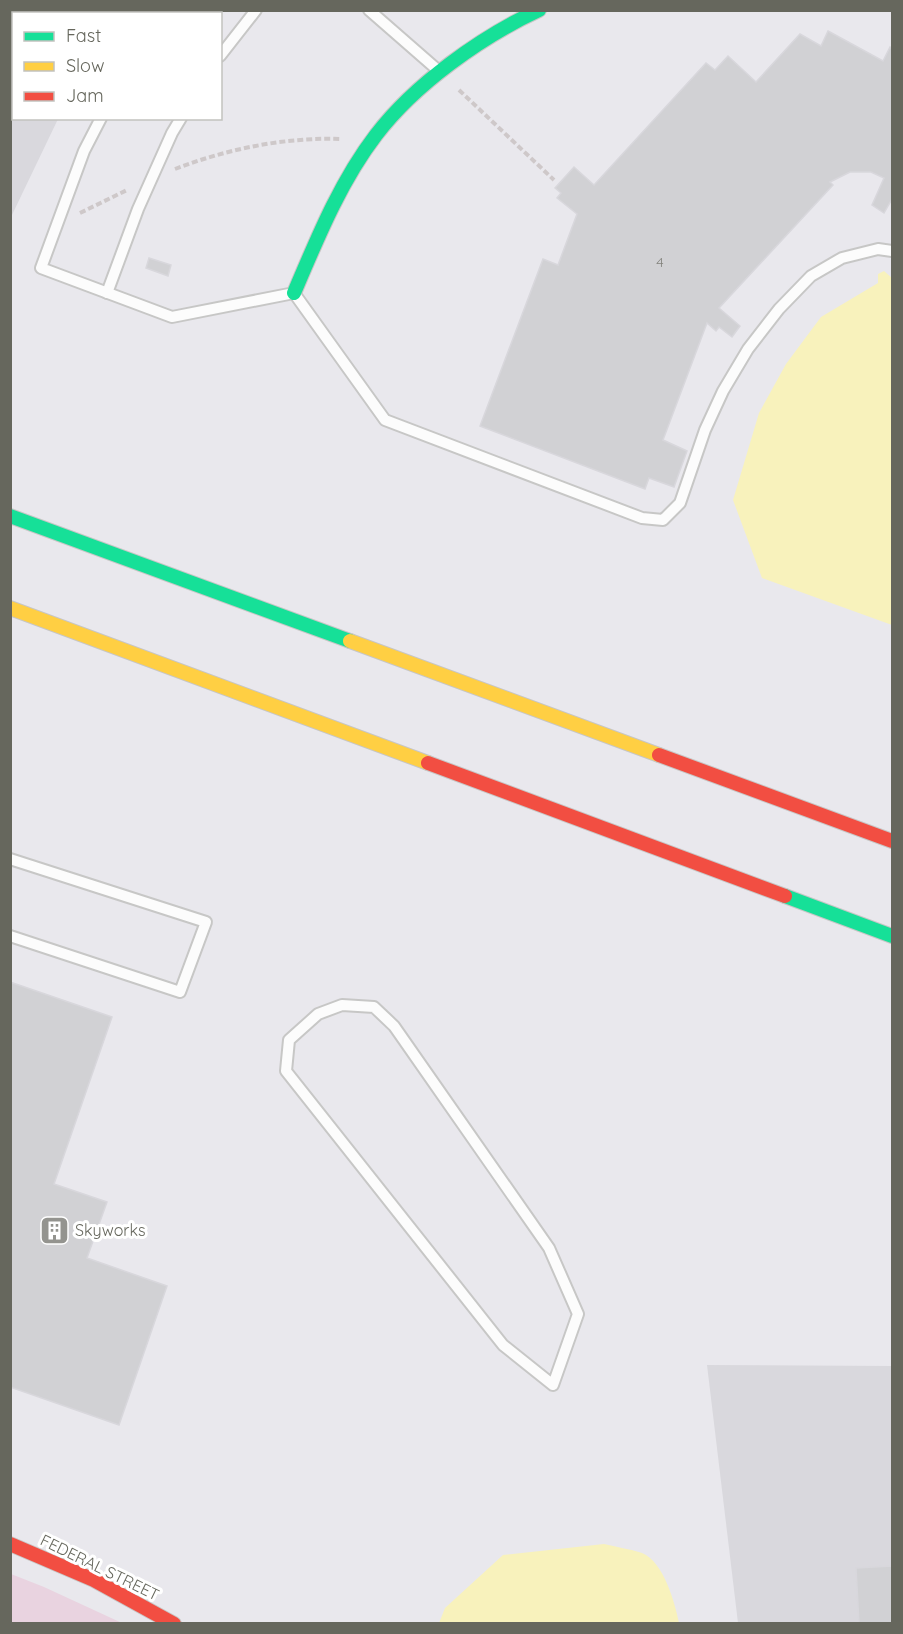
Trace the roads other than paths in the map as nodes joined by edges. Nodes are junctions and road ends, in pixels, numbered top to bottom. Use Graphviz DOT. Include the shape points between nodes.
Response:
graph roads {
  1 [pos="256,10"];
  2 [pos="369,10"];
  3 [pos="538,10"];
  4 [pos="222,53"];
  5 [pos="440,72"];
  6 [pos="100,120"];
  7 [pos="180,120"];
  8 [pos="892,251"];
  9 [pos="107,293"];
  10 [pos="294,293"];
  11 [pos="10,516"];
  12 [pos="10,608"];
  13 [pos="823,815"];
  14 [pos="892,834"];
  15 [pos="892,841"];
  16 [pos="10,859"];
  17 [pos="10,936"];
  18 [pos="892,936"];
  19 [pos="553,1384"];
  20 [pos="10,1544"];
  21 [pos="174,1623"];
  1 -- 4 [label="lane"];
  2 -- 5 [label="lane"];
  3 -- 5 [label="main road" via="476,44"];
  5 -- 10 [label="main road" via="372,140 331,209"];
  6 -- 9 [label="lane" via="84,151 40,268"];
  7 -- 9 [label="lane" via="138,209"];
  8 -- 10 [label="lane" via="878,249 842,258 811,276 779,309 748,349 723,391 680,503 663,520 642,518 385,420"];
  9 -- 10 [label="lane" via="172,317"];
  11 -- 13 [label="main road"];
  12 -- 18 [label="main road"];
  13 -- 14 [label="main road"];
  13 -- 15 [label="main road"];
  16 -- 17 [label="lane" via="206,922 180,992"];
  19 -- 19 [label="lane" via="578,1314 549,1248 394,1026 374,1007 342,1005 318,1014 289,1040 286,1071 503,1345"];
  20 -- 21 [label="main road, FEDERAL STREET" via="74,1570"];
}
